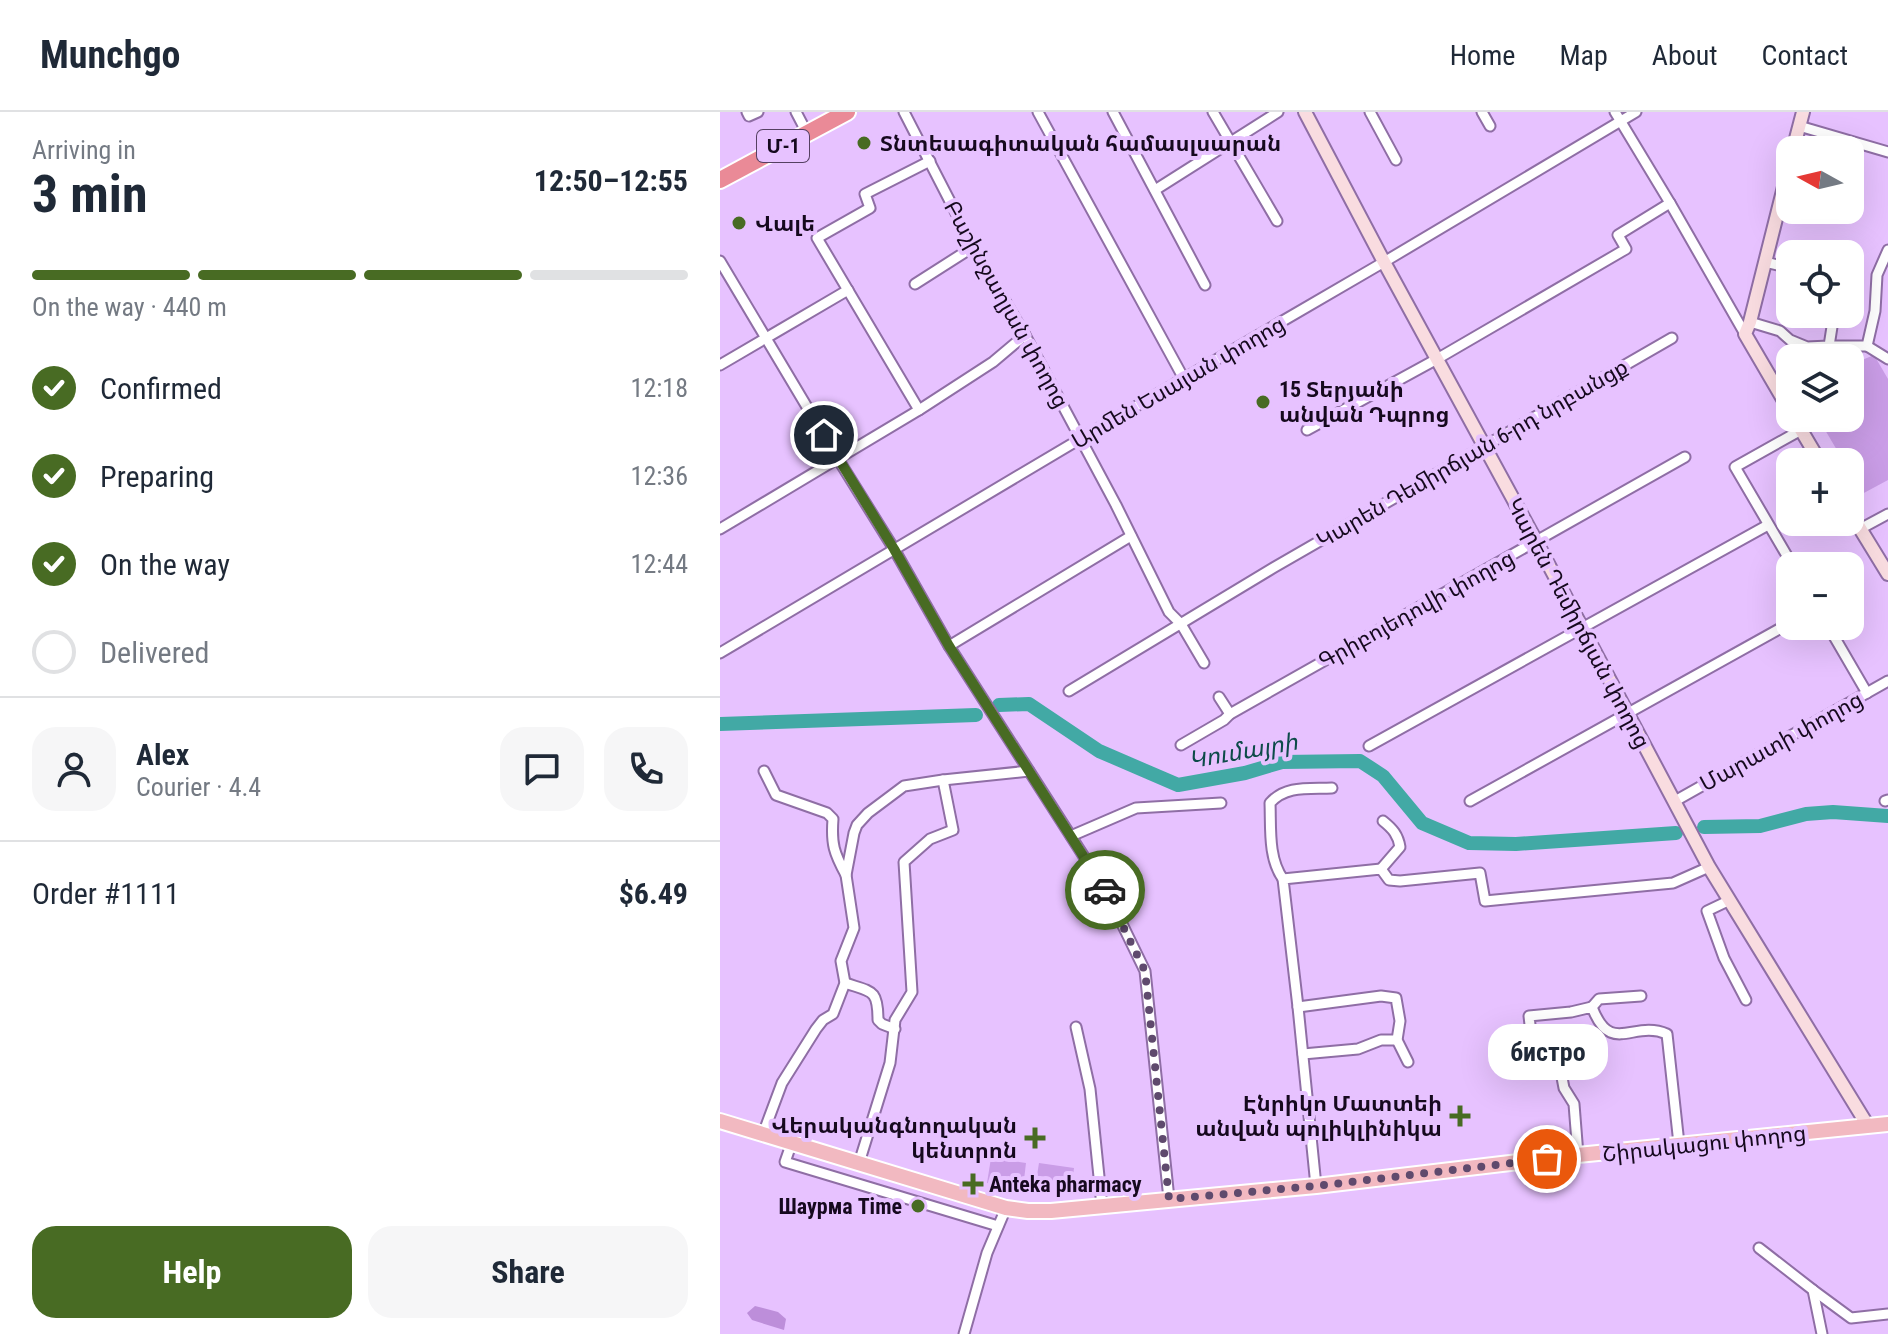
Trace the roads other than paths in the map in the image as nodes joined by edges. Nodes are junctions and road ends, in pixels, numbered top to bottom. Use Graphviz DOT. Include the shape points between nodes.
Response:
graph roads {
  1 [pos="747,112"];
  2 [pos="758,112"];
  3 [pos="796,112"];
  4 [pos="847,112"];
  5 [pos="904,112"];
  6 [pos="1038,112"];
  7 [pos="1113,112"];
  8 [pos="1213,112"];
  9 [pos="1278,112"];
  10 [pos="1305,112"];
  11 [pos="1370,112"];
  12 [pos="1482,112"];
  13 [pos="1636,112"];
  14 [pos="1803,112"];
  15 [pos="1617,117"];
  16 [pos="1490,126"];
  17 [pos="1799,126"];
  18 [pos="807,133"];
  19 [pos="1796,136"];
  20 [pos="1230,142"];
  21 [pos="1888,152"];
  22 [pos="1396,160"];
  23 [pos="930,161"];
  24 [pos="720,180"];
  25 [pos="1155,190"];
  26 [pos="1670,203"];
  27 [pos="1776,218"];
  28 [pos="1277,221"];
  29 [pos="973,247"];
  30 [pos="1888,250"];
  31 [pos="720,261"];
  32 [pos="1384,262"];
  33 [pos="1765,262"];
  34 [pos="1776,265"];
  35 [pos="915,284"];
  36 [pos="1205,285"];
  37 [pos="848,290"];
  38 [pos="1748,328"];
  39 [pos="1025,335"];
  40 [pos="766,337"];
  41 [pos="1672,338"];
  42 [pos="1800,344"];
  43 [pos="1867,346"];
  44 [pos="1437,359"];
  45 [pos="1888,359"];
  46 [pos="720,365"];
  47 [pos="1184,379"];
  48 [pos="1776,383"];
  49 [pos="919,410"];
  50 [pos="1307,430"];
  51 [pos="1786,432"];
  52 [pos="1080,439"];
  53 [pos="1484,446"];
  54 [pos="1685,457"];
  55 [pos="838,459"];
  56 [pos="1888,514"];
  57 [pos="1768,525"];
  58 [pos="1864,527"];
  59 [pos="720,529"];
  60 [pos="1864,535"];
  61 [pos="1131,536"];
  62 [pos="1536,541"];
  63 [pos="894,549"];
  64 [pos="1784,552"];
  65 [pos="1888,574"];
  66 [pos="1181,624"];
  67 [pos="1583,629"];
  68 [pos="1776,631"];
  69 [pos="1836,640"];
  70 [pos="949,646"];
  71 [pos="720,653"];
  72 [pos="1204,663"];
  73 [pos="1888,681"];
  74 [pos="1069,691"];
  75 [pos="1867,693"];
  76 [pos="1219,697"];
  77 [pos="1230,714"];
  78 [pos="1628,715"];
  79 [pos="1181,745"];
  80 [pos="1369,746"];
  81 [pos="764,771"];
  82 [pos="1029,771"];
  83 [pos="943,780"];
  84 [pos="1332,788"];
  85 [pos="1470,801"];
  86 [pos="1675,801"];
  87 [pos="1221,803"];
  88 [pos="1383,821"];
  89 [pos="1071,836"];
  90 [pos="1709,867"];
  91 [pos="1381,869"];
  92 [pos="846,875"];
  93 [pos="1283,879"];
  94 [pos="1728,901"];
  95 [pos="845,983"];
  96 [pos="1641,996"];
  97 [pos="1746,1000"];
  98 [pos="1298,1007"];
  99 [pos="1592,1007"];
  100 [pos="1076,1027"];
  101 [pos="895,1029"];
  102 [pos="1397,1040"];
  103 [pos="1303,1054"];
  104 [pos="1408,1062"];
  105 [pos="720,1121"];
  106 [pos="1888,1124"];
  107 [pos="1868,1126"];
  108 [pos="763,1134"];
  109 [pos="792,1142"];
  110 [pos="1679,1144"];
  111 [pos="1578,1155"];
  112 [pos="859,1163"];
  113 [pos="1316,1186"];
  114 [pos="1169,1199"];
  115 [pos="1102,1206"];
  116 [pos="1006,1208"];
  117 [pos="998,1226"];
  118 [pos="1759,1248"];
  119 [pos="1813,1290"];
  120 [pos="1888,1314"];
  121 [pos="964,1334"];
  122 [pos="1822,1334"];
  1 -- 2 [label="street"];
  3 -- 18 [label="street"];
  4 -- 18 [label="highway, Մ-1"];
  5 -- 23 [label="street, Բաշինջաղյան փողոց"];
  6 -- 47 [label="street"];
  7 -- 25 [label="street"];
  8 -- 20 [label="street"];
  9 -- 20 [label="street"];
  10 -- 32 [label="street, Կարեն Դեմիրճյան փողոց"];
  11 -- 22 [label="street"];
  12 -- 16 [label="street"];
  13 -- 15 [label="street, Արմեն Եսայան փողոց"];
  14 -- 17 [label="street"];
  15 -- 26 [label="street"];
  15 -- 32 [label="street, Արմեն Եսայան փողոց"];
  17 -- 19 [label="street"];
  17 -- 21 [label="street"];
  18 -- 24 [label="highway, Մ-1"];
  20 -- 25 [label="street"];
  20 -- 28 [label="street"];
  23 -- 29 [label="street, Բաշինջաղյան փողոց"];
  23 -- 37 [label="street" via="865,194 870,208 817,238"];
  25 -- 36 [label="street"];
  26 -- 38 [label="street"];
  26 -- 44 [label="street" via="1618,235 1626,249"];
  27 -- 33 [label="street"];
  29 -- 35 [label="street"];
  29 -- 39 [label="street, Բաշինջաղյան փողոց"];
  30 -- 43 [label="street" via="1877,275"];
  31 -- 40 [label="street"];
  32 -- 44 [label="street, Կարեն Դեմիրճյան փողոց"];
  32 -- 47 [label="street, Արմեն Եսայան փողոց"];
  33 -- 34 [label="street"];
  33 -- 38 [label="street"];
  37 -- 40 [label="street"];
  37 -- 49 [label="street"];
  38 -- 42 [label="street" via="1780,331"];
  38 -- 48 [label="street"];
  39 -- 49 [label="street"];
  39 -- 52 [label="street, Բաշինջաղյան փողոց"];
  40 -- 46 [label="street"];
  40 -- 55 [label="street"];
  41 -- 53 [label="street, Կարեն Դեմիրճյան 6-րդ նրբանցք"];
  43 -- 45 [label="street"];
  44 -- 50 [label="street"];
  44 -- 53 [label="street, Կարեն Դեմիրճյան փողոց"];
  47 -- 52 [label="street, Արմեն Եսայան փողոց"];
  49 -- 55 [label="street"];
  51 -- 57 [label="street" via="1735,467"];
  52 -- 61 [label="street, Բաշինջաղյան փողոց"];
  52 -- 63 [label="street, Արմեն Եսայան փողոց"];
  53 -- 62 [label="street, Կարեն Դեմիրճյան փողոց"];
  53 -- 66 [label="street, Կարեն Դեմիրճյան 6-րդ նրբանցք"];
  54 -- 62 [label="street, Գրիբոյեդովի փողոց"];
  55 -- 59 [label="street"];
  55 -- 63 [label="street"];
  56 -- 58 [label="street"];
  57 -- 64 [label="street"];
  57 -- 67 [label="street"];
  60 -- 65 [label="street"];
  61 -- 66 [label="street, Բաշինջաղյան փողոց" via="1169,612"];
  61 -- 70 [label="street"];
  62 -- 67 [label="street, Կարեն Դեմիրճյան փողոց"];
  62 -- 77 [label="street, Գրիբոյեդովի փողոց"];
  63 -- 70 [label="street"];
  63 -- 71 [label="street, Արմեն Եսայան փողոց"];
  66 -- 72 [label="street, Բաշինջաղյան փողոց"];
  66 -- 74 [label="street, Կարեն Դեմիրճյան 6-րդ նրբանցք"];
  67 -- 78 [label="street, Կարեն Դեմիրճյան փողոց"];
  67 -- 80 [label="street"];
  68 -- 78 [label="street"];
  69 -- 75 [label="street"];
  70 -- 82 [label="street"];
  73 -- 75 [label="street, Մարատի փողոց"];
  75 -- 86 [label="street, Մարատի փողոց"];
  76 -- 77 [label="street"];
  77 -- 79 [label="street, Գրիբոյեդովի փողոց"];
  78 -- 85 [label="street"];
  78 -- 86 [label="street, Կարեն Դեմիրճյան փողոց"];
  81 -- 92 [label="street" via="776,795 833,819 831,838"];
  82 -- 83 [label="street"];
  82 -- 89 [label="street"];
  83 -- 92 [label="street" via="904,786 861,820"];
  83 -- 101 [label="street" via="953,830 930,839 904,862 912,992"];
  84 -- 93 [label="street" via="1285,791 1270,803 1272,849"];
  86 -- 90 [label="street, Կարեն Դեմիրճյան փողոց"];
  87 -- 89 [label="street" via="1136,808"];
  88 -- 91 [label="street" via="1400,847"];
  89 -- 114 [label="street" via="1106,891 1145,971"];
  90 -- 91 [label="street" via="1673,883 1485,901 1480,873 1400,881 1389,880"];
  90 -- 94 [label="street, Կարեն Դեմիրճյան փողոց"];
  91 -- 93 [label="street"];
  92 -- 95 [label="street" via="854,928 841,961"];
  93 -- 98 [label="street"];
  94 -- 97 [label="street" via="1707,911"];
  94 -- 107 [label="street, Կարեն Դեմիրճյան փողոց"];
  95 -- 101 [label="street" via="876,996 878,1020"];
  95 -- 108 [label="street" via="833,1014 816,1029 782,1083"];
  96 -- 99 [label="street" via="1599,999"];
  98 -- 102 [label="street" via="1396,998"];
  98 -- 103 [label="street"];
  99 -- 110 [label="street" via="1604,1029 1613,1034 1667,1034"];
  99 -- 111 [label="street" via="1529,1016 1535,1068 1560,1067 1574,1104"];
  100 -- 115 [label="street" via="1090,1089"];
  101 -- 112 [label="street"];
  102 -- 103 [label="street"];
  102 -- 104 [label="street"];
  103 -- 113 [label="street"];
  105 -- 108 [label="main road, Շիրակացու փողոց"];
  106 -- 107 [label="main road, Շիրակացու փողոց"];
  107 -- 110 [label="main road, Շիրակացու փողոց"];
  108 -- 109 [label="main road, Շիրակացու փողոց"];
  109 -- 112 [label="main road, Շիրակացու փողոց"];
  109 -- 117 [label="street" via="785,1162"];
  110 -- 111 [label="main road, Շիրակացու փողոց"];
  111 -- 113 [label="main road, Շիրակացու փողոց"];
  112 -- 116 [label="main road, Շիրակացու փողոց"];
  113 -- 114 [label="main road, Շիրակացու փողոց"];
  114 -- 115 [label="main road, Շիրակացու փողոց"];
  115 -- 116 [label="main road, Շիրակացու փողոց"];
  116 -- 117 [label="street"];
  117 -- 121 [label="street"];
  118 -- 119 [label="street"];
  119 -- 120 [label="street" via="1851,1318"];
  119 -- 122 [label="street"];
}
